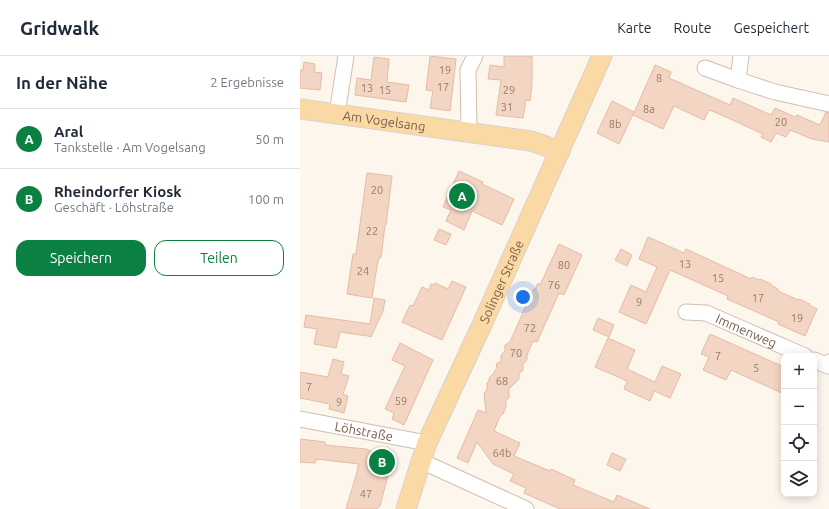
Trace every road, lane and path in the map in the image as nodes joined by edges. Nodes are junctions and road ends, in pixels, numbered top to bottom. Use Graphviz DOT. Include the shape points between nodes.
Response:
graph roads {
  1 [pos="346,56"];
  2 [pos="475,56"];
  3 [pos="602,56"];
  4 [pos="741,56"];
  5 [pos="705,68"];
  6 [pos="738,80"];
  7 [pos="829,104"];
  8 [pos="300,109"];
  9 [pos="337,114"];
  10 [pos="469,132"];
  11 [pos="560,152"];
  12 [pos="686,312"];
  13 [pos="798,353"];
  14 [pos="817,361"];
  15 [pos="829,366"];
  16 [pos="300,419"];
  17 [pos="427,443"];
  18 [pos="421,461"];
  19 [pos="406,509"];
  20 [pos="526,509"];
  1 -- 9 [label="street"];
  2 -- 10 [label="street" via="468,70"];
  3 -- 11 [label="main road, Solinger Straße"];
  4 -- 6 [label="street"];
  5 -- 6 [label="street"];
  6 -- 7 [label="street" via="774,92"];
  8 -- 9 [label="main road, Am Vogelsang"];
  9 -- 10 [label="main road, Am Vogelsang"];
  10 -- 11 [label="main road, Am Vogelsang" via="531,141"];
  11 -- 17 [label="main road, Solinger Straße"];
  12 -- 13 [label="street, Immenweg" via="706,313"];
  14 -- 15 [label="street"];
  16 -- 17 [label="street, Löhstraße"];
  17 -- 18 [label="main road, Solinger Straße"];
  18 -- 19 [label="main road, Solinger Straße"];
  18 -- 20 [label="street"];
}
